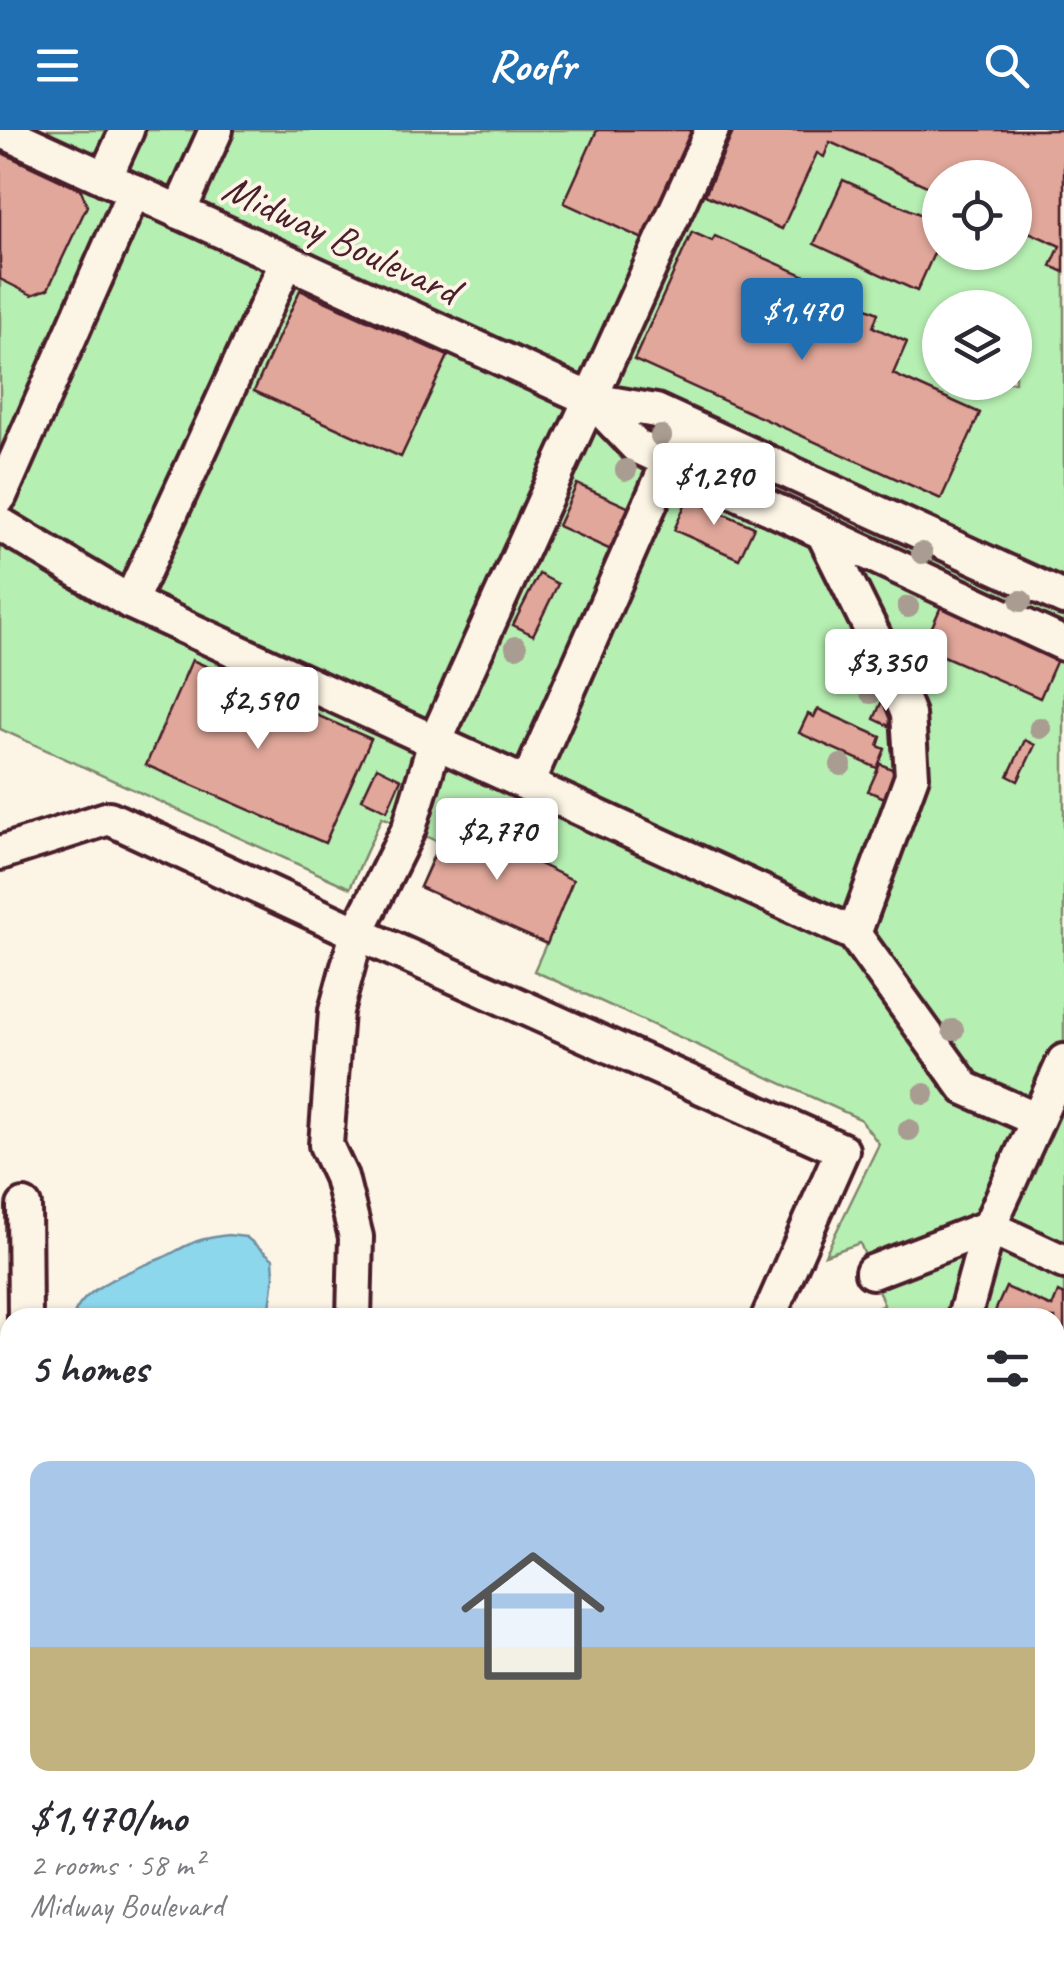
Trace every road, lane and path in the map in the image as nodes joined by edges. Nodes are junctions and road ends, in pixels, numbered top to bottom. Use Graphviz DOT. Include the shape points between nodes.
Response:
graph roads {
  1 [pos="0,130"];
  2 [pos="127,130"];
  3 [pos="216,130"];
  4 [pos="712,130"];
  5 [pos="120,184"];
  6 [pos="180,212"];
  7 [pos="287,261"];
  8 [pos="592,400"];
  9 [pos="684,424"];
  10 [pos="669,461"];
  11 [pos="0,496"];
  12 [pos="0,524"];
  13 [pos="823,533"];
  14 [pos="1064,598"];
  15 [pos="130,602"];
  16 [pos="1064,644"];
  17 [pos="435,742"];
  18 [pos="527,784"];
  19 [pos="0,853"];
  20 [pos="357,933"];
  21 [pos="854,934"];
  22 [pos="1064,1061"];
  23 [pos="1037,1120"];
  24 [pos="24,1206"];
  25 [pos="989,1228"];
  26 [pos="1064,1262"];
  27 [pos="872,1272"];
  28 [pos="26,1308"];
  29 [pos="354,1308"];
  30 [pos="772,1308"];
  31 [pos="967,1308"];
  1 -- 5 [label="street, Midway Boulevard"];
  2 -- 5 [label="street"];
  3 -- 6 [label="street"];
  4 -- 8 [label="street"];
  5 -- 6 [label="street, Midway Boulevard"];
  5 -- 11 [label="street"];
  6 -- 7 [label="street, Midway Boulevard"];
  7 -- 8 [label="street, Midway Boulevard"];
  7 -- 15 [label="street"];
  8 -- 9 [label="street, Midway Boulevard" via="656,411"];
  8 -- 10 [label="street, Midway Boulevard" via="636,446"];
  8 -- 17 [label="street"];
  9 -- 10 [label="street"];
  9 -- 14 [label="street, Midway Boulevard"];
  10 -- 13 [label="street, Midway Boulevard"];
  10 -- 18 [label="street"];
  12 -- 15 [label="street"];
  13 -- 16 [label="street, Midway Boulevard"];
  13 -- 21 [label="street" via="908,714 912,776"];
  15 -- 17 [label="street"];
  17 -- 18 [label="street"];
  17 -- 20 [label="street" via="409,828"];
  18 -- 21 [label="street"];
  19 -- 20 [label="street" via="109,818"];
  20 -- 29 [label="street" via="336,1011 326,1145 342,1177 356,1236"];
  20 -- 30 [label="street" via="842,1150"];
  21 -- 23 [label="street" via="965,1088"];
  22 -- 23 [label="street"];
  23 -- 25 [label="street"];
  24 -- 28 [label="street"];
  25 -- 26 [label="street"];
  25 -- 27 [label="street"];
  25 -- 31 [label="street"];
}
